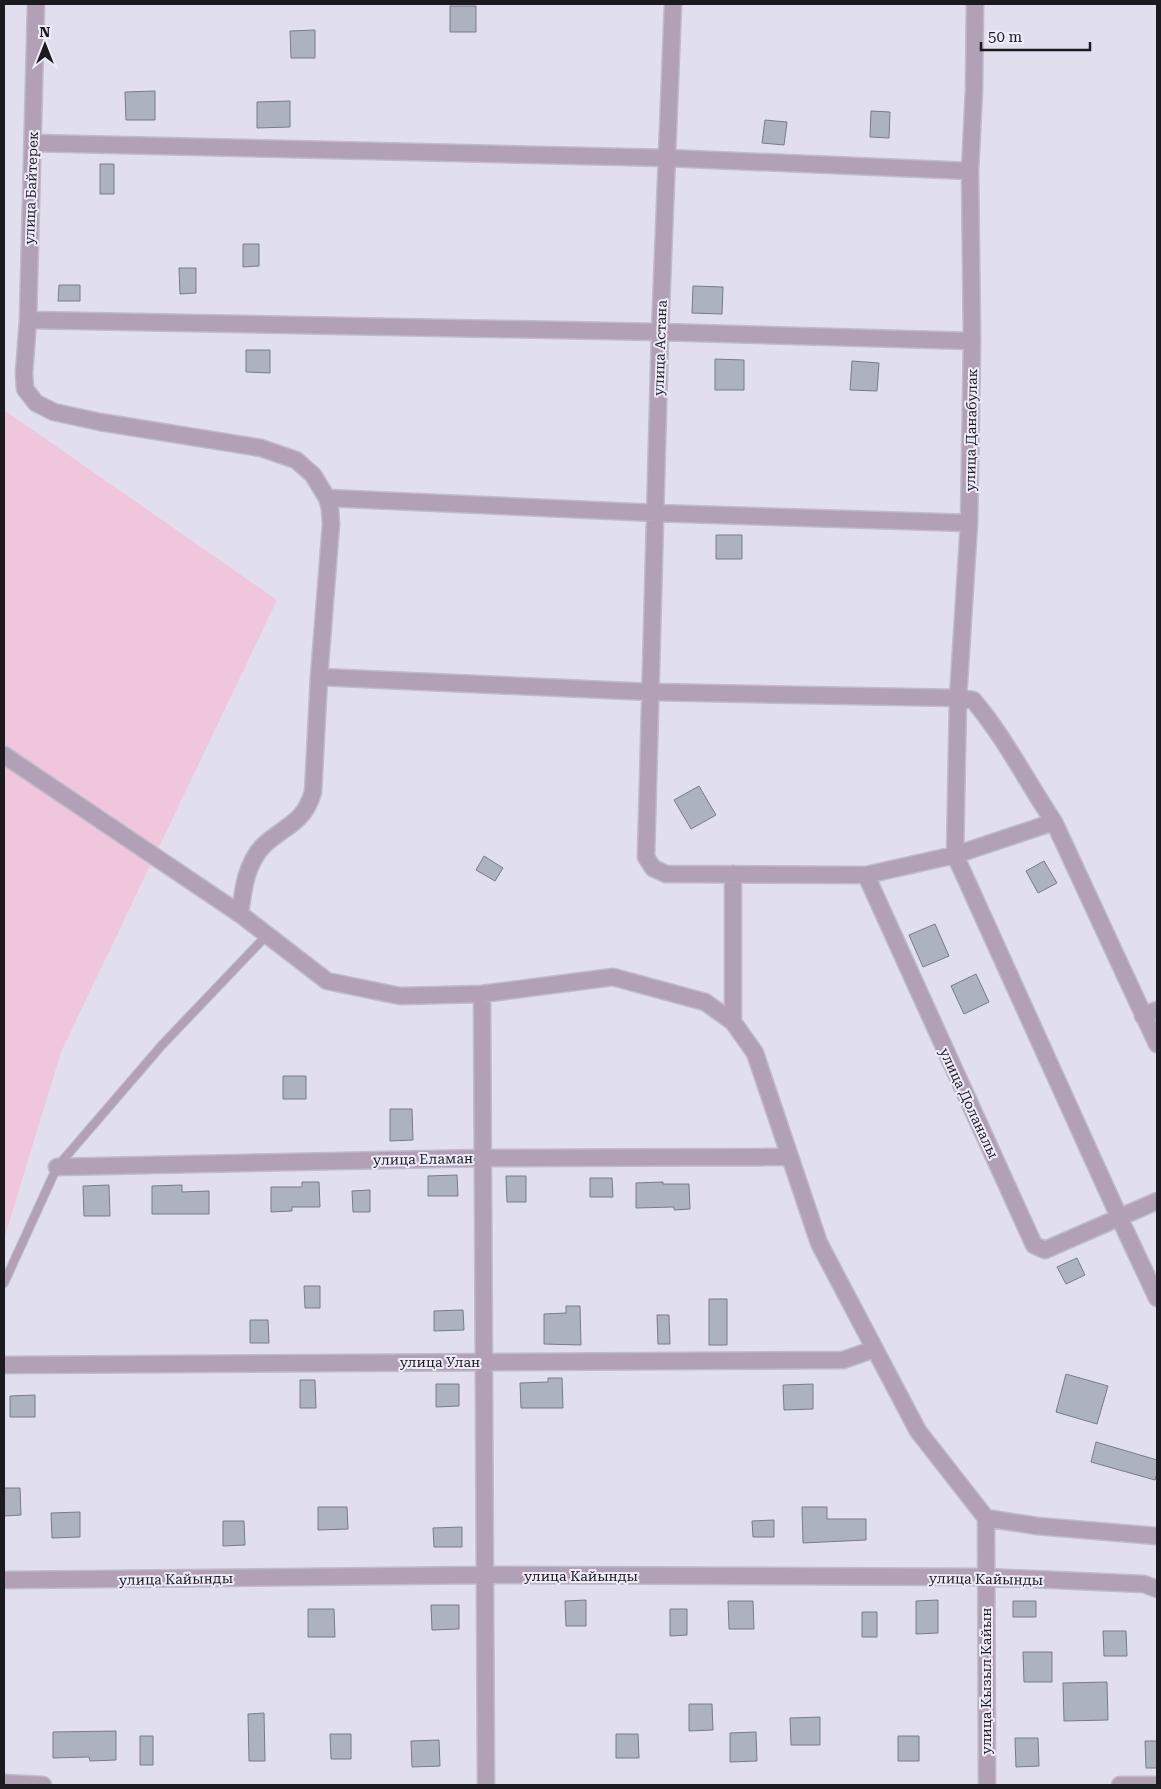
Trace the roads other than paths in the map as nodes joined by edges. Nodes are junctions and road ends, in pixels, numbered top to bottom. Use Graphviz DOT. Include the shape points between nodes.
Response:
graph roads {
  1 [pos="36,4"];
  2 [pos="673,4"];
  3 [pos="975,4"];
  4 [pos="33,143"];
  5 [pos="667,158"];
  6 [pos="970,172"];
  7 [pos="28,320"];
  8 [pos="660,332"];
  9 [pos="972,341"];
  10 [pos="327,498"];
  11 [pos="656,512"];
  12 [pos="969,523"];
  13 [pos="319,678"];
  14 [pos="651,692"];
  15 [pos="958,698"];
  16 [pos="4,755"];
  17 [pos="1054,822"];
  18 [pos="955,855"];
  19 [pos="733,874"];
  20 [pos="866,875"];
  21 [pos="240,914"];
  22 [pos="267,935"];
  23 [pos="482,994"];
  24 [pos="1150,1013"];
  25 [pos="733,1022"];
  26 [pos="1157,1044"];
  27 [pos="790,1156"];
  28 [pos="483,1158"];
  29 [pos="57,1167"];
  30 [pos="1157,1202"];
  31 [pos="1120,1219"];
  32 [pos="4,1283"];
  33 [pos="1157,1298"];
  34 [pos="875,1349"];
  35 [pos="484,1362"];
  36 [pos="4,1365"];
  37 [pos="986,1518"];
  38 [pos="1157,1536"];
  39 [pos="485,1575"];
  40 [pos="985,1577"];
  41 [pos="4,1580"];
  42 [pos="1157,1589"];
  43 [pos="4,1784"];
  44 [pos="43,1785"];
  45 [pos="486,1785"];
  46 [pos="987,1785"];
  47 [pos="1120,1785"];
  48 [pos="1157,1785"];
  1 -- 4 [label="street, улица Байтерек"];
  2 -- 5 [label="street, улица Астана"];
  3 -- 6 [label="street, улица Данабулак"];
  4 -- 5 [label="street"];
  4 -- 7 [label="street, улица Байтерек"];
  5 -- 6 [label="street"];
  5 -- 8 [label="street, улица Астана"];
  6 -- 9 [label="street, улица Данабулак"];
  7 -- 8 [label="street"];
  7 -- 10 [label="street, улица Байтерек" via="25,389 36,403 54,412 100,422 261,448 296,460 313,475"];
  8 -- 9 [label="street"];
  8 -- 11 [label="street, улица Астана"];
  9 -- 12 [label="street, улица Данабулак"];
  10 -- 11 [label="street"];
  10 -- 13 [label="street" via="331,524"];
  11 -- 12 [label="street"];
  11 -- 14 [label="street, улица Астана"];
  12 -- 15 [label="street, улица Данабулак"];
  13 -- 14 [label="street"];
  13 -- 21 [label="street" via="313,792 309,805 301,817 264,846 252,862 243,885"];
  14 -- 15 [label="street"];
  14 -- 19 [label="street, улица Астана" via="646,857 653,868 666,874"];
  15 -- 17 [label="street" via="972,700 991,721"];
  15 -- 18 [label="street, улица Данабулак"];
  16 -- 21 [label="street"];
  17 -- 18 [label="street, улица Астана"];
  17 -- 24 [label="street"];
  18 -- 20 [label="street, улица Астана"];
  18 -- 31 [label="street"];
  19 -- 20 [label="street, улица Астана"];
  19 -- 25 [label="street"];
  20 -- 31 [label="street, улица Доланалы" via="1034,1245 1045,1250"];
  21 -- 22 [label="street"];
  22 -- 23 [label="street" via="327,981 400,996"];
  22 -- 29 [label="lane" via="162,1045"];
  23 -- 25 [label="street" via="613,977 706,1002"];
  23 -- 28 [label="street"];
  24 -- 26 [label="street"];
  25 -- 27 [label="street" via="755,1053"];
  27 -- 28 [label="street, улица Еламан"];
  27 -- 34 [label="street" via="819,1243"];
  28 -- 29 [label="street, улица Еламан"];
  28 -- 35 [label="street"];
  29 -- 32 [label="lane"];
  30 -- 31 [label="street, улица Доланалы"];
  31 -- 33 [label="street"];
  34 -- 35 [label="street, улица Улан" via="843,1360"];
  34 -- 37 [label="street" via="918,1431"];
  35 -- 36 [label="street, улица Улан"];
  35 -- 39 [label="street"];
  37 -- 38 [label="street" via="1037,1526"];
  37 -- 40 [label="street, улица Кызыл Кайын"];
  39 -- 40 [label="street, улица Кайынды"];
  39 -- 41 [label="street, улица Кайынды"];
  39 -- 45 [label="street"];
  40 -- 42 [label="street, улица Кайынды" via="1144,1584"];
  40 -- 46 [label="street, улица Кызыл Кайын"];
  43 -- 44 [label="street"];
  47 -- 48 [label="street"];
}
